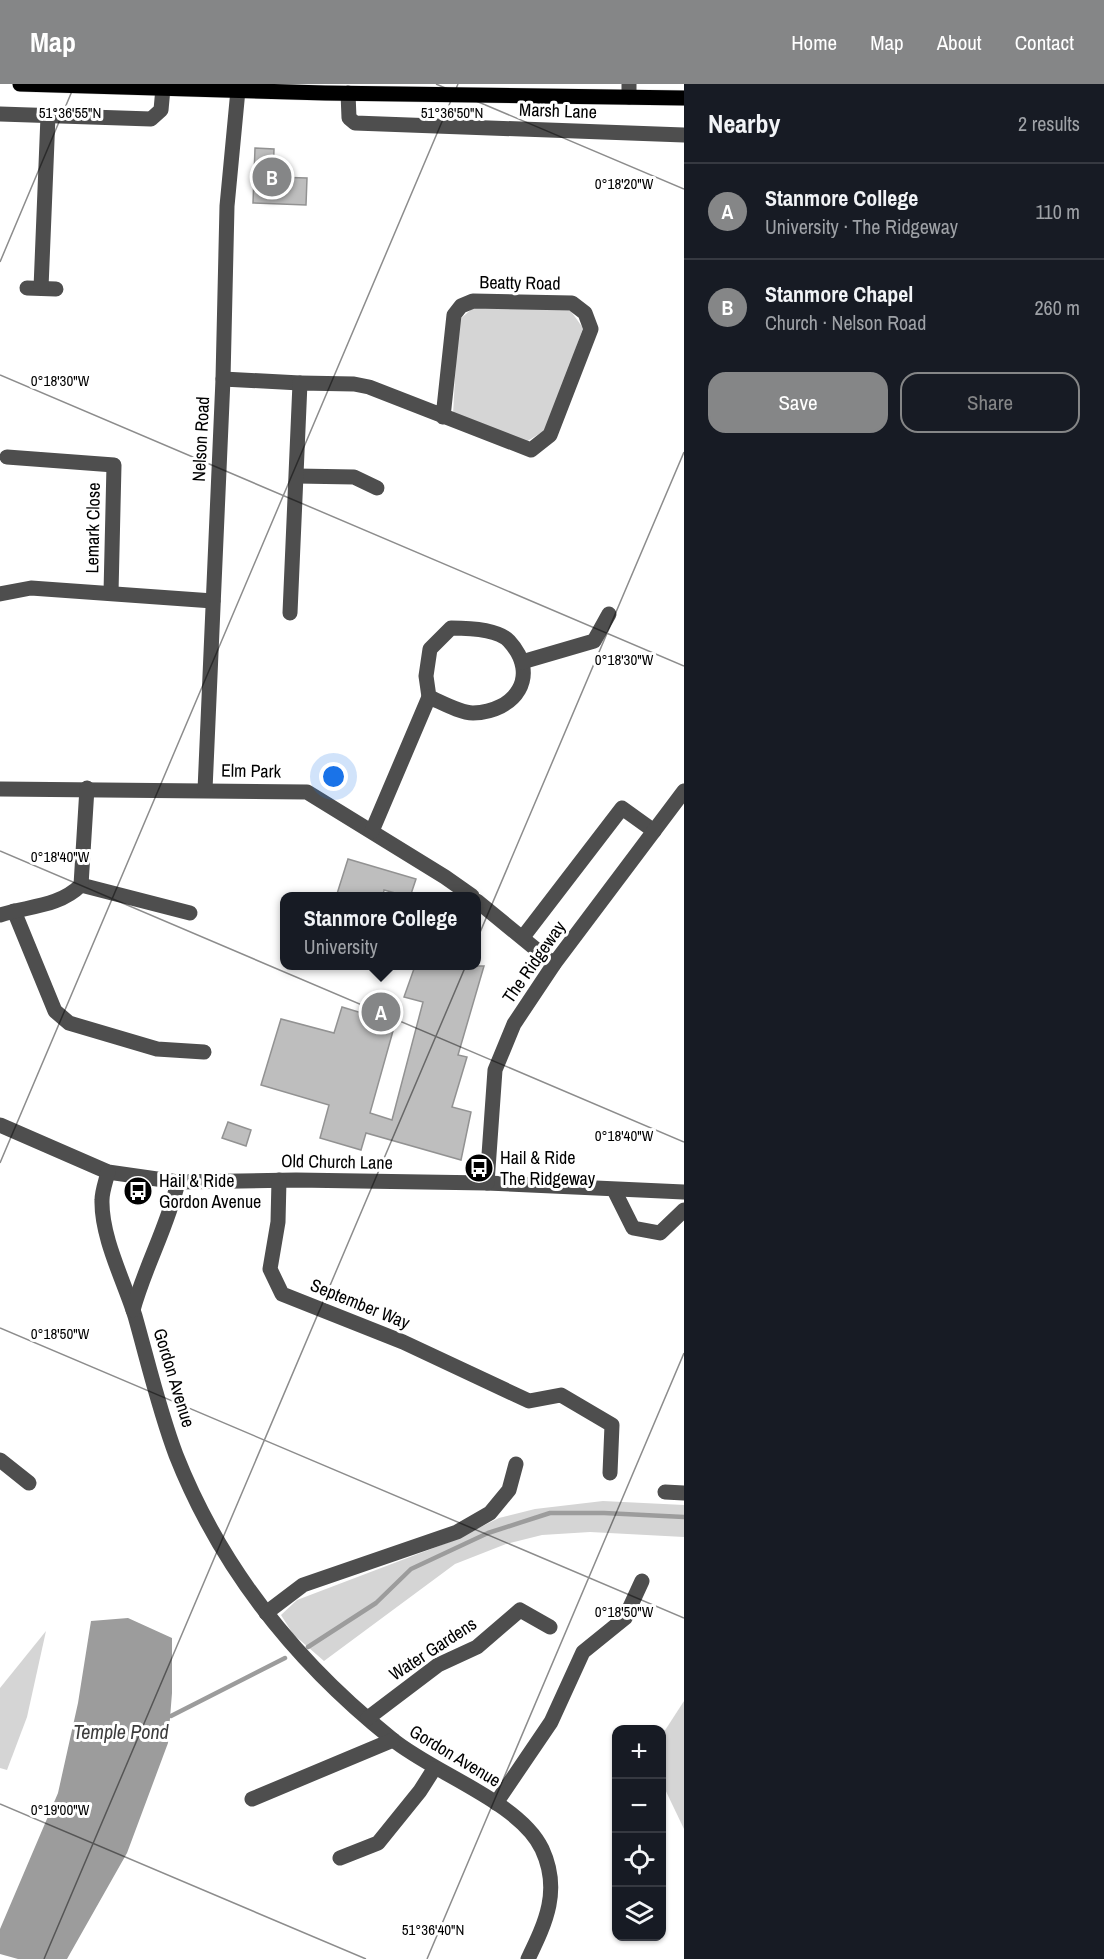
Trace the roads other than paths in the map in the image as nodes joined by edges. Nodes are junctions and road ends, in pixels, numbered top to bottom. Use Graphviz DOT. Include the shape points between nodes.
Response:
graph roads {
  1 [pos="20,84"];
  2 [pos="53,85"];
  3 [pos="140,86"];
  4 [pos="163,88"];
  5 [pos="325,88"];
  6 [pos="448,89"];
  7 [pos="238,90"];
  8 [pos="629,91"];
  9 [pos="348,93"];
  10 [pos="684,98"];
  11 [pos="0,114"];
  12 [pos="48,116"];
  13 [pos="684,135"];
  14 [pos="56,289"];
  15 [pos="223,379"];
  16 [pos="300,383"];
  17 [pos="443,417"];
  18 [pos="7,457"];
  19 [pos="297,476"];
  20 [pos="377,488"];
  21 [pos="111,593"];
  22 [pos="0,594"];
  23 [pos="213,601"];
  24 [pos="290,613"];
  25 [pos="609,614"];
  26 [pos="522,662"];
  27 [pos="429,697"];
  28 [pos="87,788"];
  29 [pos="0,789"];
  30 [pos="206,790"];
  31 [pos="684,791"];
  32 [pos="372,831"];
  33 [pos="654,831"];
  34 [pos="81,885"];
  35 [pos="464,892"];
  36 [pos="481,903"];
  37 [pos="7,913"];
  38 [pos="190,913"];
  39 [pos="523,937"];
  40 [pos="554,964"];
  41 [pos="204,1052"];
  42 [pos="0,1125"];
  43 [pos="108,1172"];
  44 [pos="279,1180"];
  45 [pos="178,1182"];
  46 [pos="487,1184"];
  47 [pos="614,1190"];
  48 [pos="684,1192"];
  49 [pos="684,1210"];
  50 [pos="133,1310"];
  51 [pos="0,1460"];
  52 [pos="516,1464"];
  53 [pos="610,1473"];
  54 [pos="29,1483"];
  55 [pos="665,1492"];
  56 [pos="684,1493"];
  57 [pos="642,1581"];
  58 [pos="266,1613"];
  59 [pos="550,1627"];
  60 [pos="368,1718"];
  61 [pos="393,1740"];
  62 [pos="434,1769"];
  63 [pos="252,1799"];
  64 [pos="496,1803"];
  65 [pos="340,1858"];
  66 [pos="528,1959"];
  1 -- 2 [label="main road, Marsh Lane"];
  2 -- 3 [label="main road, Marsh Lane"];
  3 -- 4 [label="main road, Marsh Lane"];
  4 -- 7 [label="main road, Marsh Lane"];
  4 -- 12 [label="street" via="161,110 151,119"];
  5 -- 7 [label="main road, Marsh Lane"];
  5 -- 9 [label="main road, Marsh Lane"];
  6 -- 8 [label="main road, Marsh Lane"];
  6 -- 9 [label="main road, Marsh Lane"];
  7 -- 15 [label="street, Nelson Road" via="227,206"];
  8 -- 10 [label="main road, Marsh Lane"];
  9 -- 13 [label="street, Marsh Lane" via="349,118 355,123"];
  11 -- 12 [label="street"];
  12 -- 14 [label="street" via="34,288"];
  15 -- 16 [label="street, Beatty Road"];
  15 -- 23 [label="street, Nelson Road"];
  16 -- 17 [label="street, Beatty Road" via="369,387"];
  16 -- 19 [label="street"];
  17 -- 17 [label="street, Beatty Road" via="531,450 550,435 591,330 585,313 573,303 473,301 461,306 454,315"];
  18 -- 21 [label="street, Lemark Close" via="114,465"];
  19 -- 20 [label="street" via="354,477"];
  19 -- 24 [label="street"];
  21 -- 22 [label="street" via="31,588"];
  21 -- 23 [label="street"];
  23 -- 30 [label="street, Nelson Road"];
  25 -- 26 [label="street" via="594,641"];
  26 -- 27 [label="street" via="524,676 516,697 494,710 470,713"];
  26 -- 27 [label="street" via="508,640 476,628 451,628 430,649 426,676"];
  27 -- 32 [label="street"];
  28 -- 29 [label="street, Elm Park"];
  28 -- 30 [label="street, Elm Park"];
  28 -- 34 [label="street"];
  30 -- 32 [label="street, Elm Park" via="307,792"];
  31 -- 33 [label="street, The Ridgeway"];
  32 -- 35 [label="street, Elm Park"];
  33 -- 39 [label="street" via="622,808"];
  33 -- 40 [label="street, The Ridgeway"];
  34 -- 37 [label="street" via="70,896 55,902"];
  34 -- 38 [label="street"];
  36 -- 39 [label="street"];
  37 -- 41 [label="street" via="55,1011 69,1023 157,1049"];
  39 -- 40 [label="street"];
  40 -- 46 [label="street, The Ridgeway" via="514,1024 495,1070"];
  42 -- 43 [label="street, Old Church Lane"];
  43 -- 45 [label="street, Old Church Lane"];
  43 -- 50 [label="street, Gordon Avenue" via="102,1201 114,1260"];
  44 -- 45 [label="street, Old Church Lane"];
  44 -- 46 [label="street, Old Church Lane"];
  44 -- 53 [label="street, September Way" via="278,1222 270,1269 282,1294 403,1342 529,1401 561,1395 612,1425"];
  45 -- 50 [label="street, Gordon Avenue"];
  46 -- 47 [label="street, Old Church Lane"];
  47 -- 48 [label="street, Old Church Lane"];
  47 -- 49 [label="street" via="633,1228 660,1233"];
  50 -- 58 [label="street, Gordon Avenue" via="176,1454 216,1540"];
  51 -- 54 [label="street"];
  52 -- 58 [label="street" via="509,1490 490,1513 457,1532 303,1585"];
  55 -- 56 [label="street"];
  57 -- 64 [label="street" via="625,1618 583,1652 551,1722"];
  58 -- 60 [label="street, Gordon Avenue" via="293,1648"];
  59 -- 60 [label="street, Water Gardens" via="520,1610 477,1647 438,1665"];
  60 -- 61 [label="street, Gordon Avenue"];
  61 -- 62 [label="street, Gordon Avenue"];
  61 -- 63 [label="street"];
  62 -- 64 [label="street, Gordon Avenue"];
  62 -- 65 [label="street" via="378,1844"];
  64 -- 66 [label="street, Gordon Avenue" via="520,1820 542,1849 551,1885 550,1910"];
}
